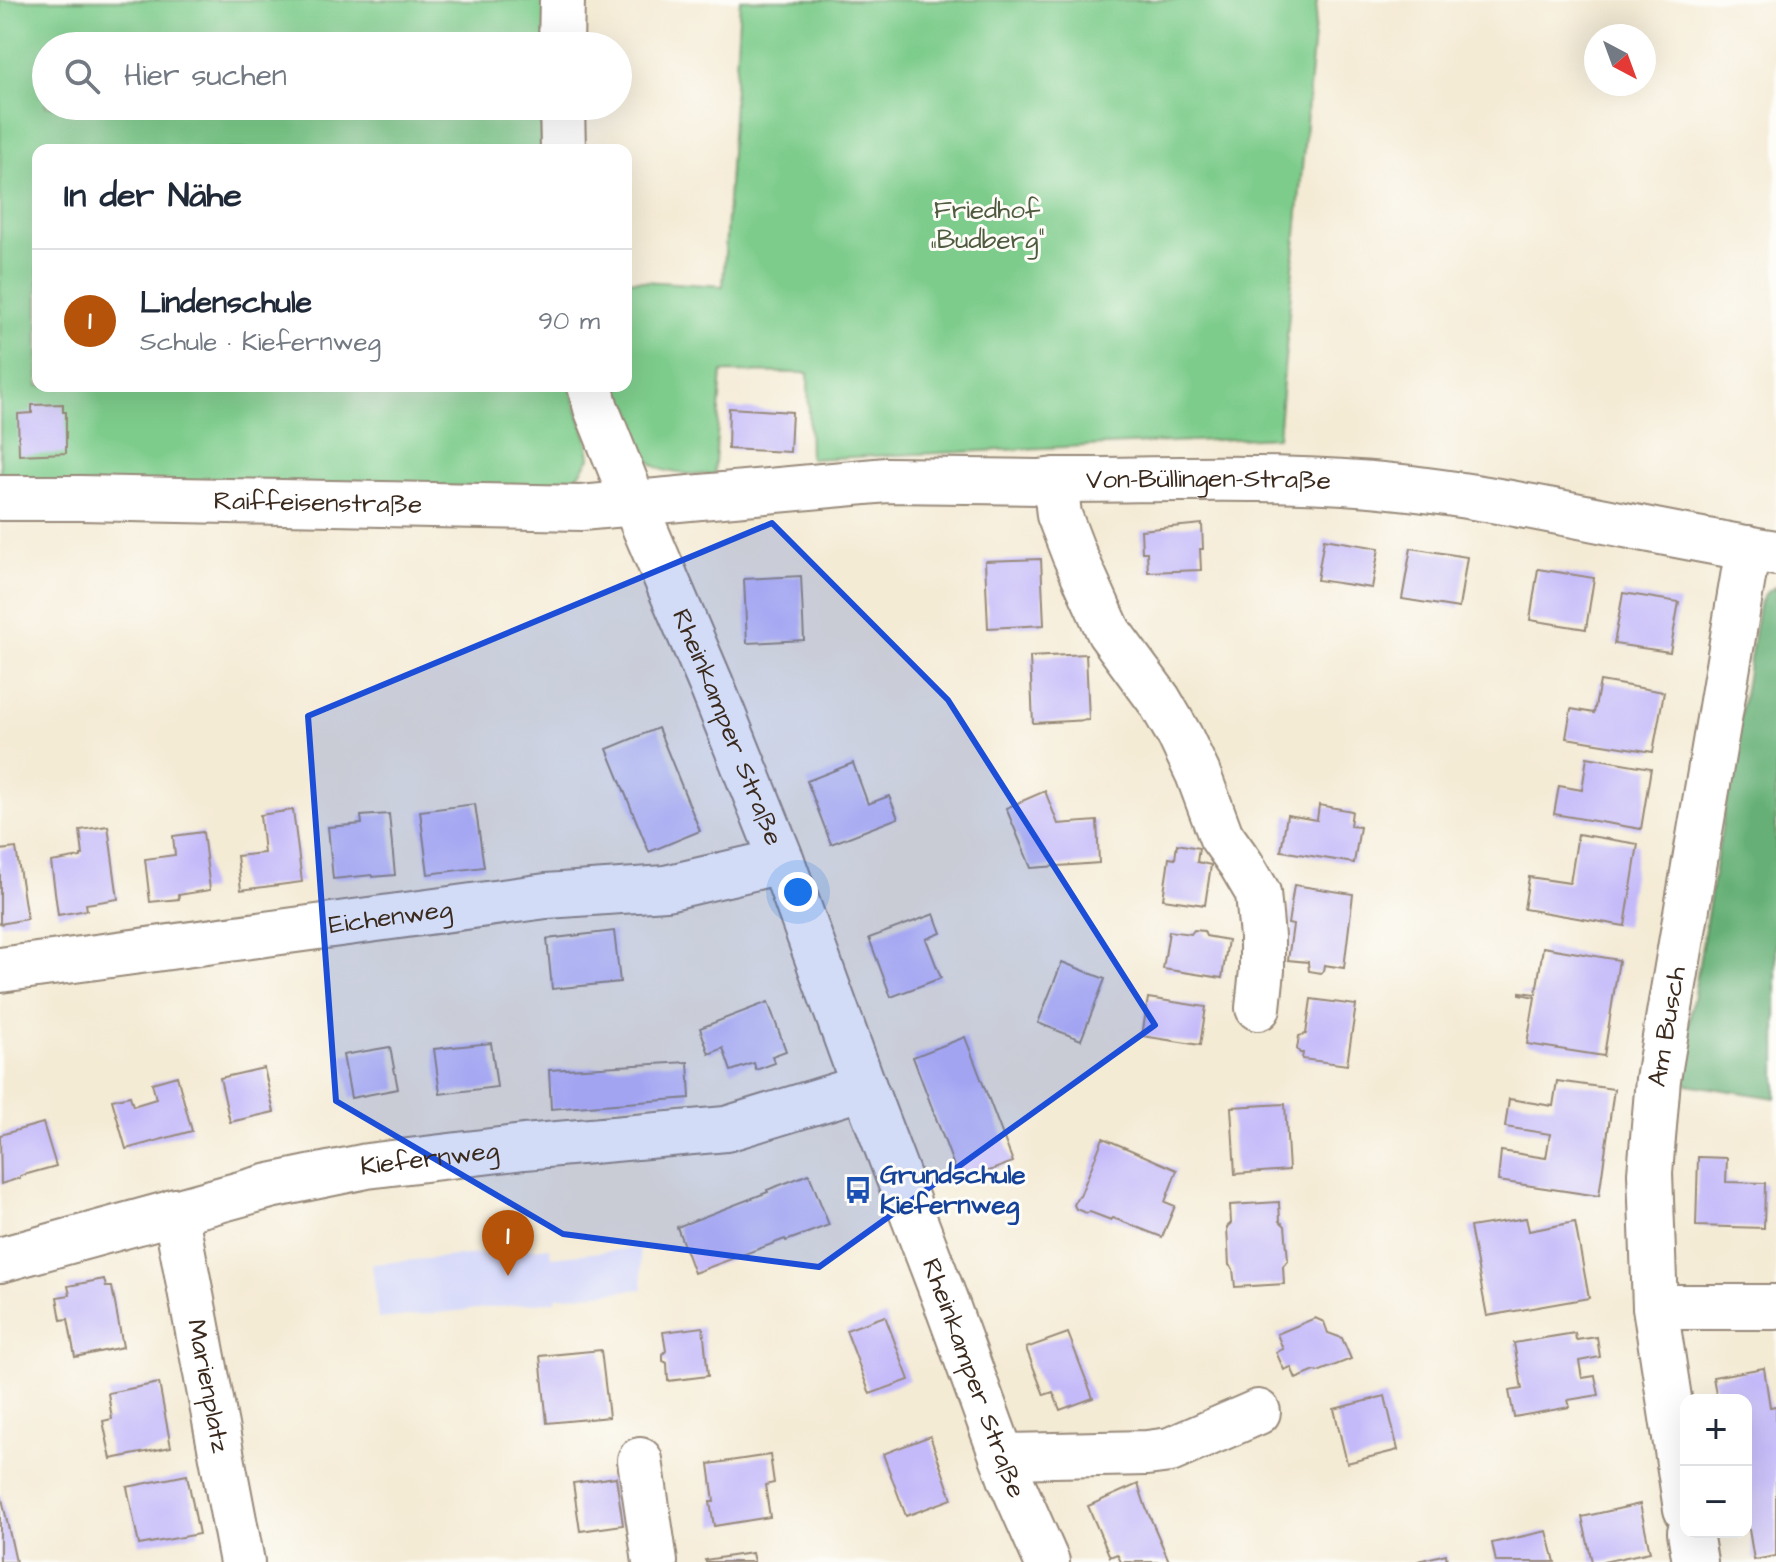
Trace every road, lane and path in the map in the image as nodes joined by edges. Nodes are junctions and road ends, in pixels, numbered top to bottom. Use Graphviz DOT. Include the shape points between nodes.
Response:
graph roads {
  1 [pos="562,0"];
  2 [pos="561,32"];
  3 [pos="562,120"];
  4 [pos="563,144"];
  5 [pos="592,392"];
  6 [pos="1055,480"];
  7 [pos="0,498"];
  8 [pos="634,503"];
  9 [pos="1762,551"];
  10 [pos="782,861"];
  11 [pos="0,970"];
  12 [pos="1258,1008"];
  13 [pos="864,1087"];
  14 [pos="175,1211"];
  15 [pos="0,1260"];
  16 [pos="1655,1307"];
  17 [pos="1776,1307"];
  18 [pos="1258,1412"];
  19 [pos="1002,1456"];
  20 [pos="640,1460"];
  21 [pos="1680,1470"];
  22 [pos="1691,1538"];
  23 [pos="242,1562"];
  24 [pos="655,1562"];
  25 [pos="1047,1562"];
  26 [pos="1695,1562"];
  1 -- 2 [label="street"];
  3 -- 4 [label="street"];
  5 -- 8 [label="street, Rheinkamper Straße"];
  6 -- 8 [label="street, Von-Büllingen-Straße" via="887,480"];
  6 -- 9 [label="street, Von-Büllingen-Straße" via="1287,479 1383,485"];
  6 -- 12 [label="street" via="1059,515 1109,632 1180,736 1221,836 1258,893"];
  7 -- 8 [label="street, Raiffeisenstraße" via="581,508"];
  8 -- 10 [label="street, Rheinkamper Straße"];
  9 -- 16 [label="street, Am Busch" via="1658,1079 1650,1173"];
  10 -- 11 [label="street, Eichenweg" via="666,888 546,896"];
  10 -- 13 [label="street, Rheinkamper Straße"];
  13 -- 14 [label="street, Kiefernweg" via="726,1129 367,1166"];
  13 -- 19 [label="street, Rheinkamper Straße"];
  14 -- 15 [label="street, Kiefernweg"];
  14 -- 23 [label="street, Marienplatz"];
  16 -- 17 [label="street"];
  16 -- 21 [label="street, Am Busch"];
  18 -- 19 [label="street" via="1170,1450"];
  19 -- 25 [label="street, Rheinkamper Straße"];
  20 -- 24 [label="street"];
  22 -- 26 [label="street"];
}
